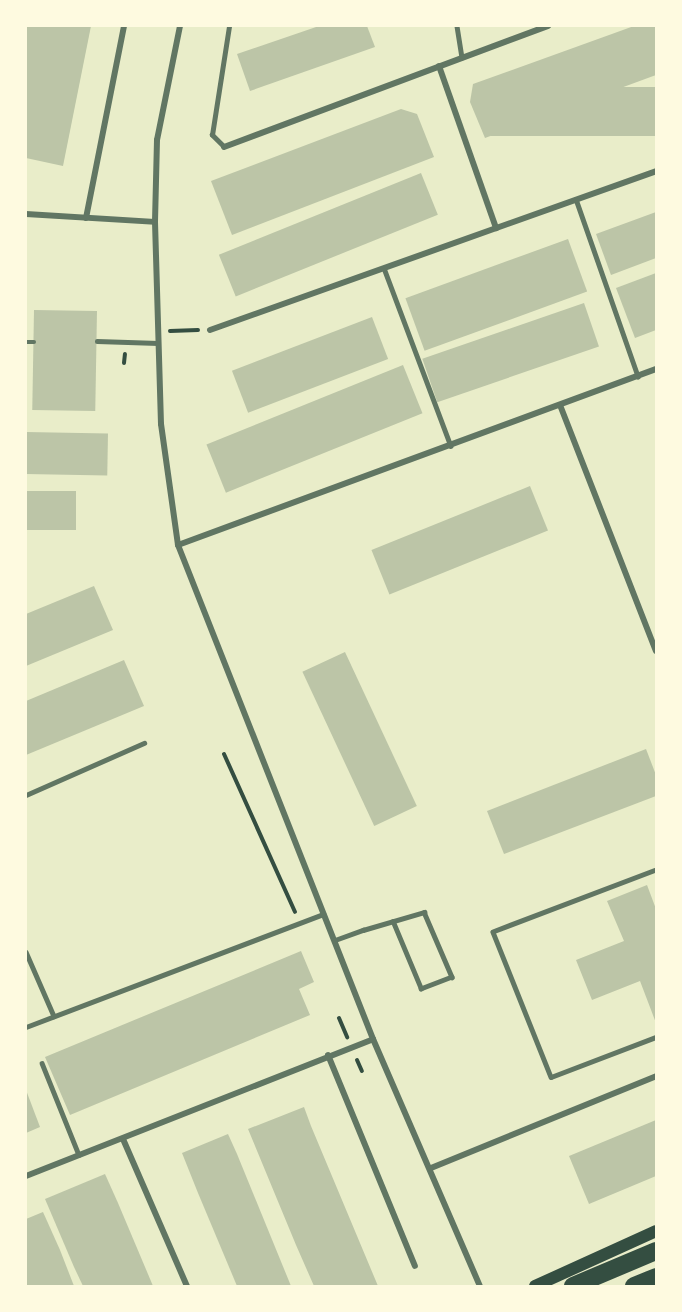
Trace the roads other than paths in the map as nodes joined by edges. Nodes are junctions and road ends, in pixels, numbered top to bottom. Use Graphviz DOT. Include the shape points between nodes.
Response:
graph roads {
  1 [pos="124,26"];
  2 [pos="180,26"];
  3 [pos="229,26"];
  4 [pos="458,26"];
  5 [pos="548,26"];
  6 [pos="462,57"];
  7 [pos="439,66"];
  8 [pos="224,147"];
  9 [pos="657,171"];
  10 [pos="576,199"];
  11 [pos="26,214"];
  12 [pos="86,218"];
  13 [pos="155,222"];
  14 [pos="496,228"];
  15 [pos="384,268"];
  16 [pos="206,330"];
  17 [pos="97,340"];
  18 [pos="26,342"];
  19 [pos="34,342"];
  20 [pos="158,343"];
  21 [pos="657,369"];
  22 [pos="638,376"];
  23 [pos="560,405"];
  24 [pos="451,446"];
  25 [pos="178,545"];
  26 [pos="657,651"];
  27 [pos="144,743"];
  28 [pos="26,795"];
  29 [pos="657,870"];
  30 [pos="323,914"];
  31 [pos="393,922"];
  32 [pos="335,940"];
  33 [pos="26,952"];
  34 [pos="54,1016"];
  35 [pos="26,1027"];
  36 [pos="657,1036"];
  37 [pos="373,1039"];
  38 [pos="328,1055"];
  39 [pos="42,1063"];
  40 [pos="657,1076"];
  41 [pos="123,1139"];
  42 [pos="79,1155"];
  43 [pos="431,1168"];
  44 [pos="26,1176"];
  45 [pos="657,1231"];
  46 [pos="657,1251"];
  47 [pos="415,1266"];
  48 [pos="657,1277"];
  49 [pos="187,1287"];
  50 [pos="480,1287"];
  51 [pos="535,1287"];
  52 [pos="573,1287"];
  53 [pos="634,1287"];
  1 -- 12 [label="street"];
  2 -- 13 [label="street" via="157,140"];
  3 -- 8 [label="lane" via="212,135"];
  4 -- 6 [label="lane"];
  5 -- 6 [label="street"];
  6 -- 7 [label="street"];
  7 -- 8 [label="street"];
  7 -- 14 [label="street"];
  9 -- 10 [label="street"];
  10 -- 14 [label="street"];
  10 -- 22 [label="lane"];
  11 -- 12 [label="street"];
  12 -- 13 [label="street"];
  13 -- 20 [label="street"];
  14 -- 15 [label="street"];
  15 -- 16 [label="street"];
  15 -- 24 [label="lane"];
  17 -- 20 [label="lane"];
  18 -- 19 [label="lane"];
  20 -- 25 [label="street" via="161,424"];
  21 -- 22 [label="street"];
  22 -- 23 [label="street"];
  23 -- 24 [label="street"];
  23 -- 26 [label="street"];
  24 -- 25 [label="street"];
  25 -- 30 [label="street"];
  27 -- 28 [label="lane"];
  29 -- 36 [label="lane" via="493,932 551,1077"];
  30 -- 32 [label="street"];
  30 -- 34 [label="lane"];
  31 -- 31 [label="lane" via="424,912 452,977 421,989"];
  31 -- 32 [label="lane"];
  32 -- 37 [label="street"];
  33 -- 34 [label="lane"];
  34 -- 35 [label="lane"];
  37 -- 38 [label="street"];
  37 -- 43 [label="street"];
  38 -- 41 [label="street"];
  38 -- 47 [label="street"];
  39 -- 42 [label="lane"];
  40 -- 43 [label="street"];
  41 -- 42 [label="street"];
  41 -- 49 [label="street"];
  42 -- 44 [label="street"];
  43 -- 50 [label="street"];
  45 -- 51 [label="main road"];
  46 -- 52 [label="highway"];
  48 -- 53 [label="highway"];
}
